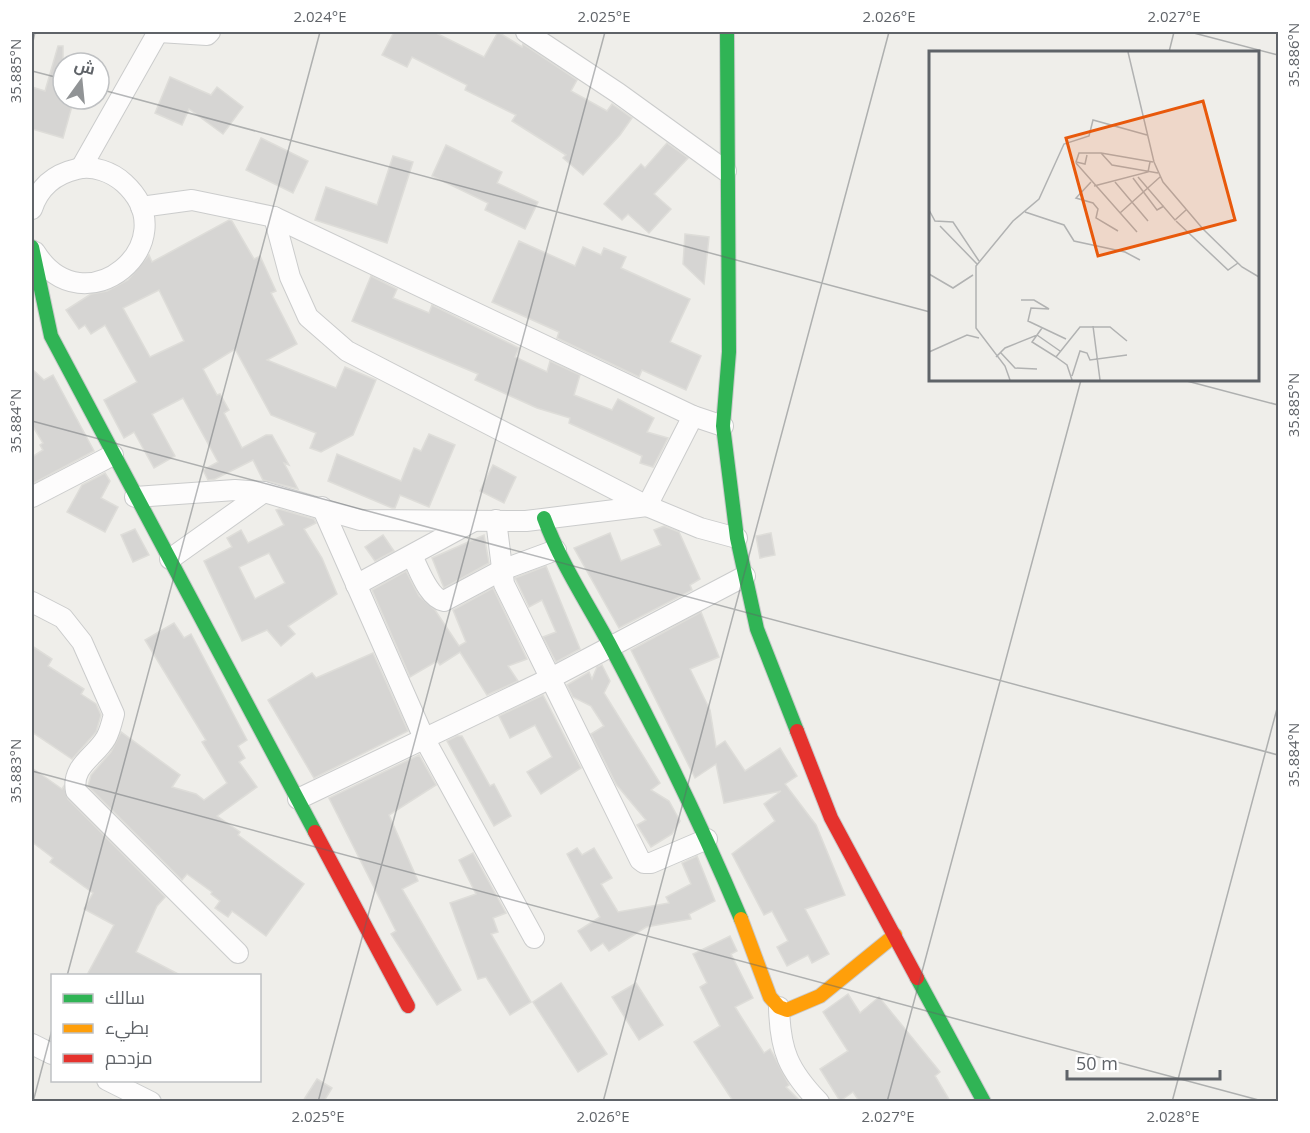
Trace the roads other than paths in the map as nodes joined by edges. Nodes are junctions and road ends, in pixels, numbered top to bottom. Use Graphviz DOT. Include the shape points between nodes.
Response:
graph roads {
  1 [pos="159,32"];
  2 [pos="210,32"];
  3 [pos="526,32"];
  4 [pos="727,32"];
  5 [pos="81,168"];
  6 [pos="726,171"];
  7 [pos="141,207"];
  8 [pos="32,209"];
  9 [pos="274,217"];
  10 [pos="32,245"];
  11 [pos="693,416"];
  12 [pos="723,426"];
  13 [pos="113,455"];
  14 [pos="264,492"];
  15 [pos="32,497"];
  16 [pos="135,497"];
  17 [pos="647,506"];
  18 [pos="322,507"];
  19 [pos="544,518"];
  20 [pos="475,520"];
  21 [pos="496,520"];
  22 [pos="737,538"];
  23 [pos="556,550"];
  24 [pos="412,556"];
  25 [pos="170,560"];
  26 [pos="502,570"];
  27 [pos="745,576"];
  28 [pos="356,585"];
  29 [pos="32,602"];
  30 [pos="611,647"];
  31 [pos="551,678"];
  32 [pos="424,738"];
  33 [pos="298,799"];
  34 [pos="707,839"];
  35 [pos="895,935"];
  36 [pos="534,938"];
  37 [pos="238,953"];
  38 [pos="408,1006"];
  39 [pos="779,1007"];
  40 [pos="32,1044"];
  41 [pos="51,1054"];
  42 [pos="111,1082"];
  43 [pos="151,1101"];
  44 [pos="819,1101"];
  45 [pos="984,1101"];
  1 -- 2 [label="street" via="207,36"];
  1 -- 5 [label="street"];
  3 -- 6 [label="street"];
  4 -- 6 [label="street"];
  5 -- 7 [label="street" via="118,177 132,190"];
  5 -- 8 [label="street" via="46,183"];
  6 -- 12 [label="street" via="729,352"];
  7 -- 9 [label="street" via="192,200"];
  7 -- 10 [label="street" via="145,225 137,253 119,274 101,282 64,279 48,269"];
  9 -- 11 [label="street"];
  9 -- 17 [label="street" via="290,277 308,317 347,351"];
  10 -- 13 [label="street" via="51,336"];
  11 -- 12 [label="street"];
  11 -- 17 [label="street"];
  12 -- 22 [label="street"];
  13 -- 15 [label="street"];
  13 -- 16 [label="street"];
  14 -- 16 [label="street" via="235,490"];
  14 -- 18 [label="street"];
  14 -- 25 [label="street"];
  16 -- 25 [label="street"];
  17 -- 19 [label="street"];
  17 -- 22 [label="street" via="699,528"];
  18 -- 20 [label="street" via="360,520"];
  18 -- 28 [label="street"];
  19 -- 21 [label="street"];
  19 -- 23 [label="street"];
  20 -- 21 [label="street"];
  20 -- 24 [label="street"];
  21 -- 26 [label="street"];
  22 -- 27 [label="street"];
  23 -- 26 [label="street"];
  23 -- 30 [label="street"];
  24 -- 26 [label="street" via="438,600"];
  24 -- 28 [label="street"];
  25 -- 33 [label="street"];
  26 -- 31 [label="street" via="504,584"];
  27 -- 30 [label="street"];
  27 -- 35 [label="street" via="757,629 831,818"];
  28 -- 32 [label="street"];
  29 -- 37 [label="street" via="63,618 82,642 114,714 106,738 77,772 76,791"];
  30 -- 31 [label="street"];
  30 -- 34 [label="street"];
  31 -- 32 [label="street"];
  31 -- 34 [label="street" via="640,860 651,863"];
  32 -- 33 [label="street"];
  32 -- 36 [label="street"];
  33 -- 38 [label="street"];
  34 -- 39 [label="street" via="770,997"];
  35 -- 39 [label="street" via="820,996 787,1010"];
  35 -- 45 [label="street"];
  39 -- 44 [label="street" via="783,1052"];
  40 -- 41 [label="street"];
  42 -- 43 [label="street"];
}
